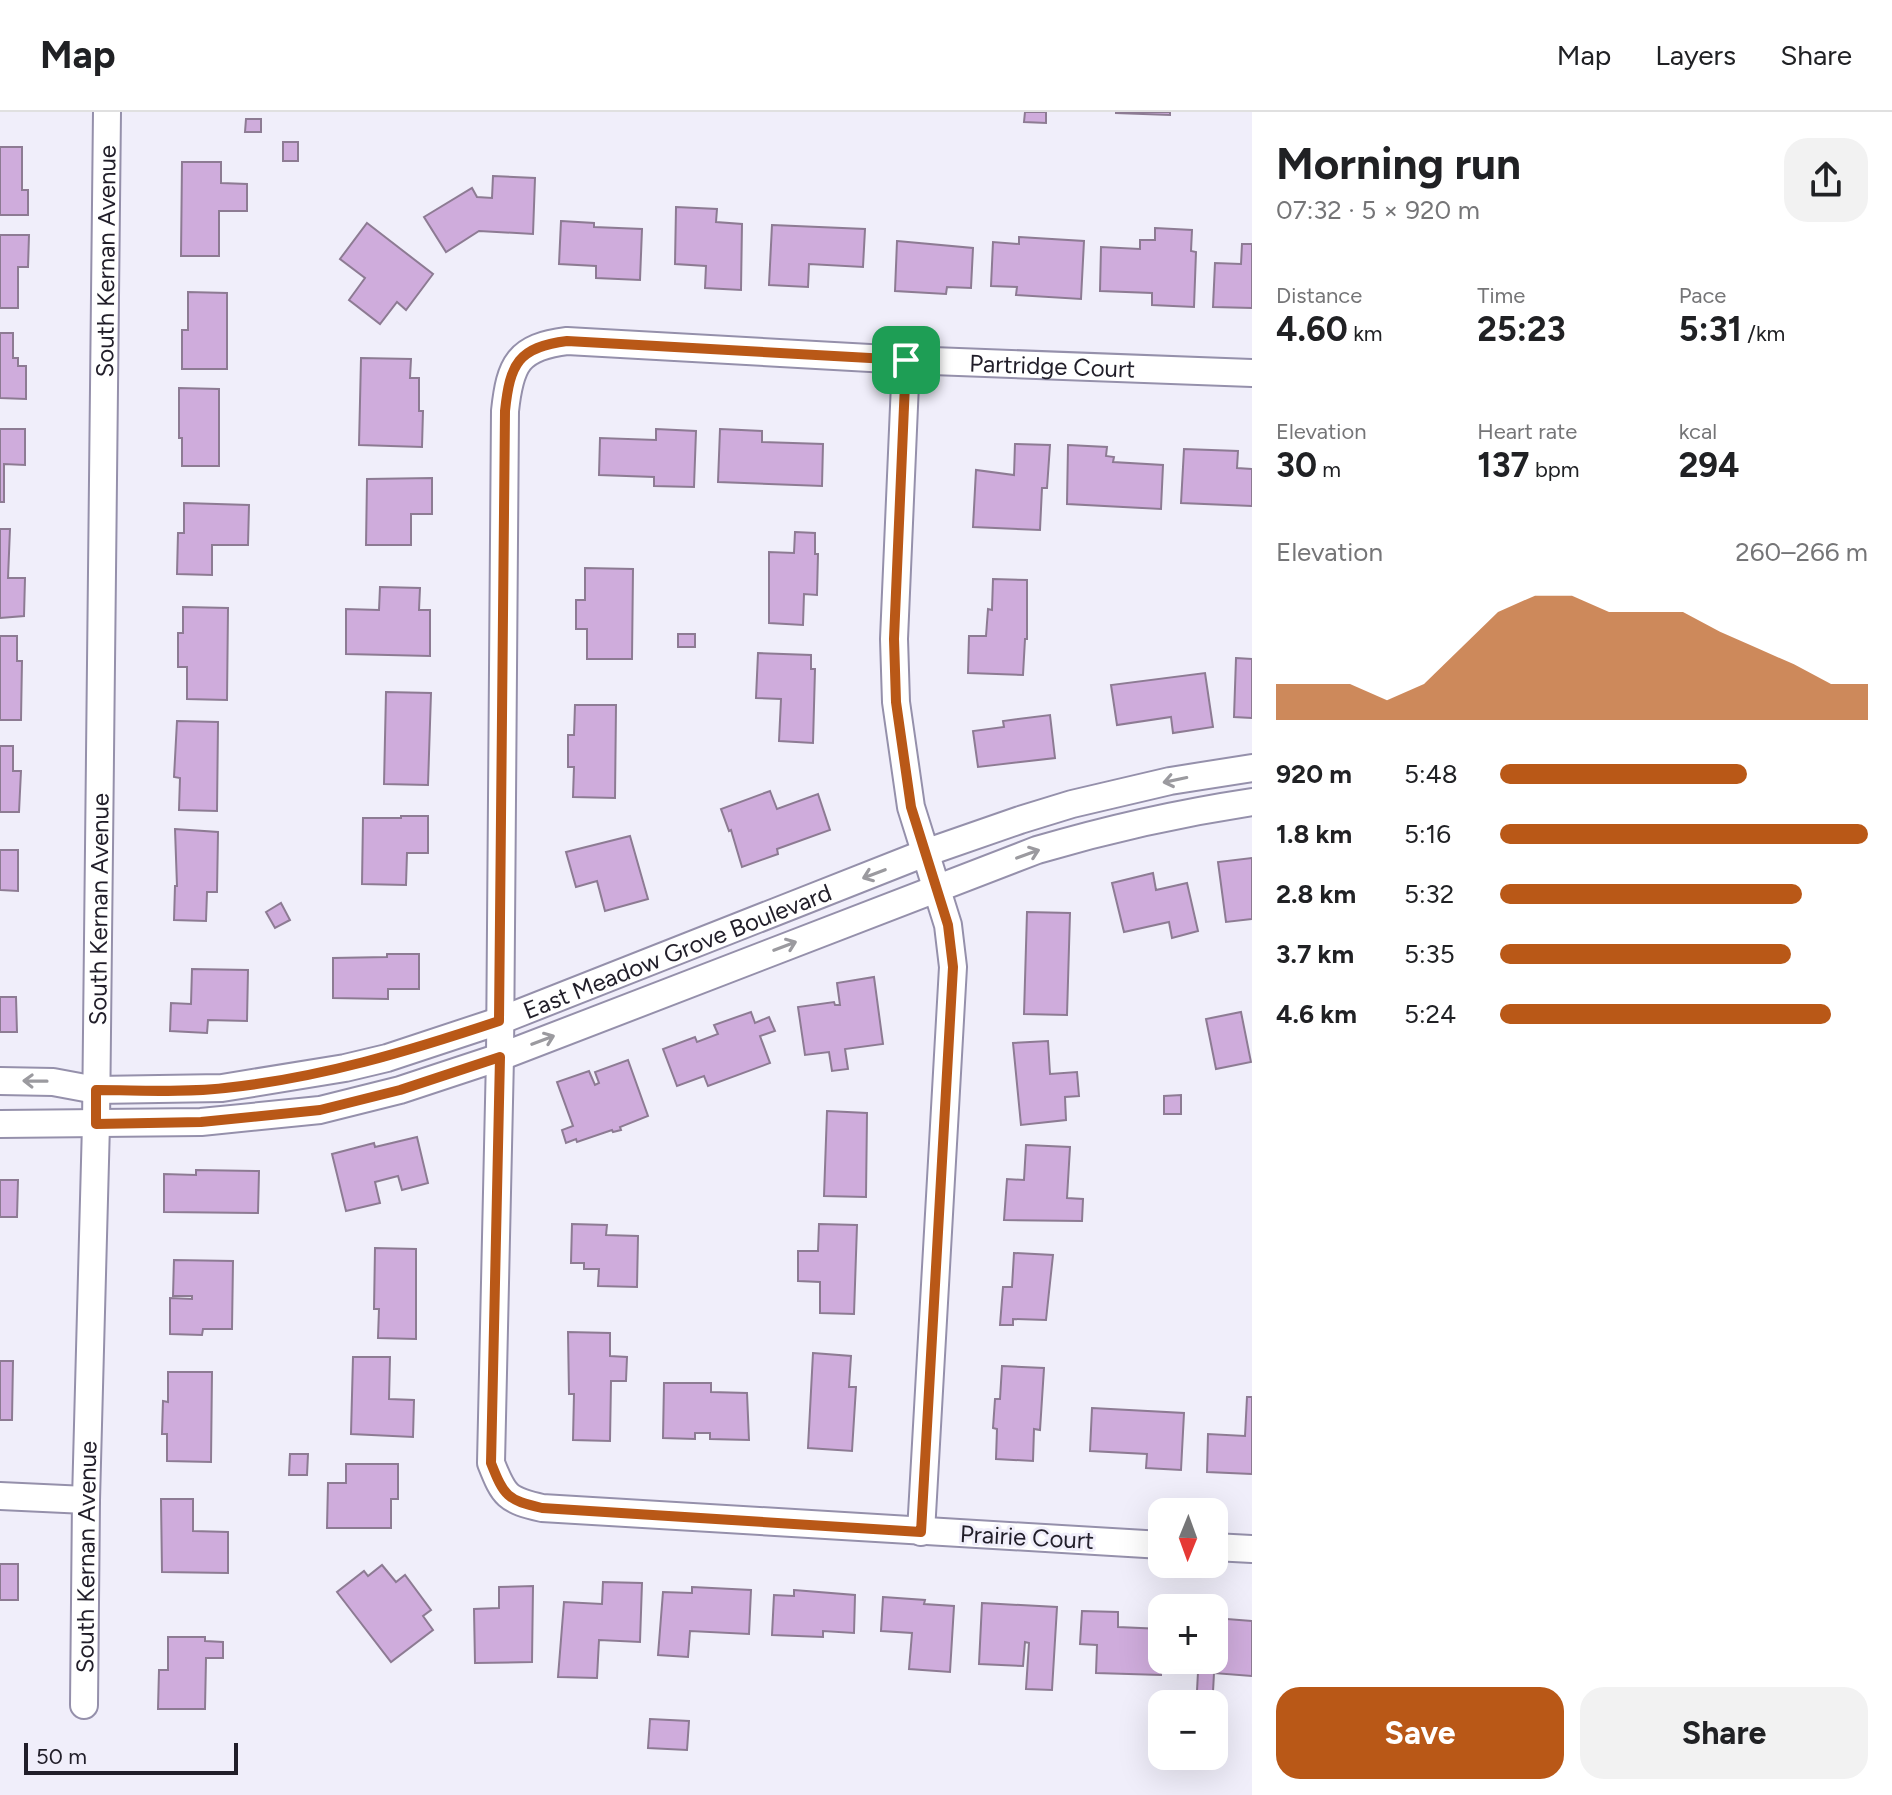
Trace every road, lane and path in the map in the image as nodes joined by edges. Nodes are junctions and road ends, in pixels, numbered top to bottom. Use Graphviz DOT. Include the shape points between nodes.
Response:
graph roads {
  1 [pos="107,112"];
  2 [pos="906,360"];
  3 [pos="1252,373"];
  4 [pos="1252,768"];
  5 [pos="1252,802"];
  6 [pos="925,853"];
  7 [pos="936,888"];
  8 [pos="499,1021"];
  9 [pos="500,1057"];
  10 [pos="0,1081"];
  11 [pos="96,1090"];
  12 [pos="0,1124"];
  13 [pos="96,1124"];
  14 [pos="0,1496"];
  15 [pos="510,1498"];
  16 [pos="86,1500"];
  17 [pos="921,1532"];
  18 [pos="1148,1544"];
  19 [pos="1228,1548"];
  20 [pos="1252,1549"];
  21 [pos="84,1705"];
  1 -- 11 [label="street, South Kernan Avenue"];
  2 -- 3 [label="street, Partridge Court"];
  2 -- 6 [label="street" via="896,702 911,807"];
  2 -- 8 [label="street, Partridge Court" via="567,341 525,353 514,366 505,411"];
  4 -- 6 [label="street, East Meadow Grove Boulevard, one-way" via="1072,804"];
  7 -- 5 [label="street, East Meadow Grove Boulevard, one-way" via="1110,829"];
  6 -- 7 [label="street"];
  6 -- 8 [label="street, East Meadow Grove Boulevard, one-way"];
  9 -- 7 [label="street, East Meadow Grove Boulevard, one-way"];
  7 -- 17 [label="street" via="953,967"];
  8 -- 9 [label="street, Partridge Court"];
  8 -- 11 [label="street, East Meadow Grove Boulevard" via="387,1058 295,1078 222,1088"];
  9 -- 13 [label="street, East Meadow Grove Boulevard" via="320,1110 201,1122"];
  9 -- 15 [label="street, Partridge Court" via="491,1463"];
  11 -- 10 [label="street, East Meadow Grove Boulevard, one-way"];
  11 -- 13 [label="street, South Kernan Avenue"];
  12 -- 13 [label="street, East Meadow Grove Boulevard"];
  13 -- 16 [label="street, South Kernan Avenue"];
  14 -- 16 [label="street"];
  15 -- 17 [label="street, Prairie Court" via="542,1508"];
  16 -- 21 [label="street, South Kernan Avenue"];
  17 -- 18 [label="street, Prairie Court"];
  19 -- 20 [label="street"];
}
